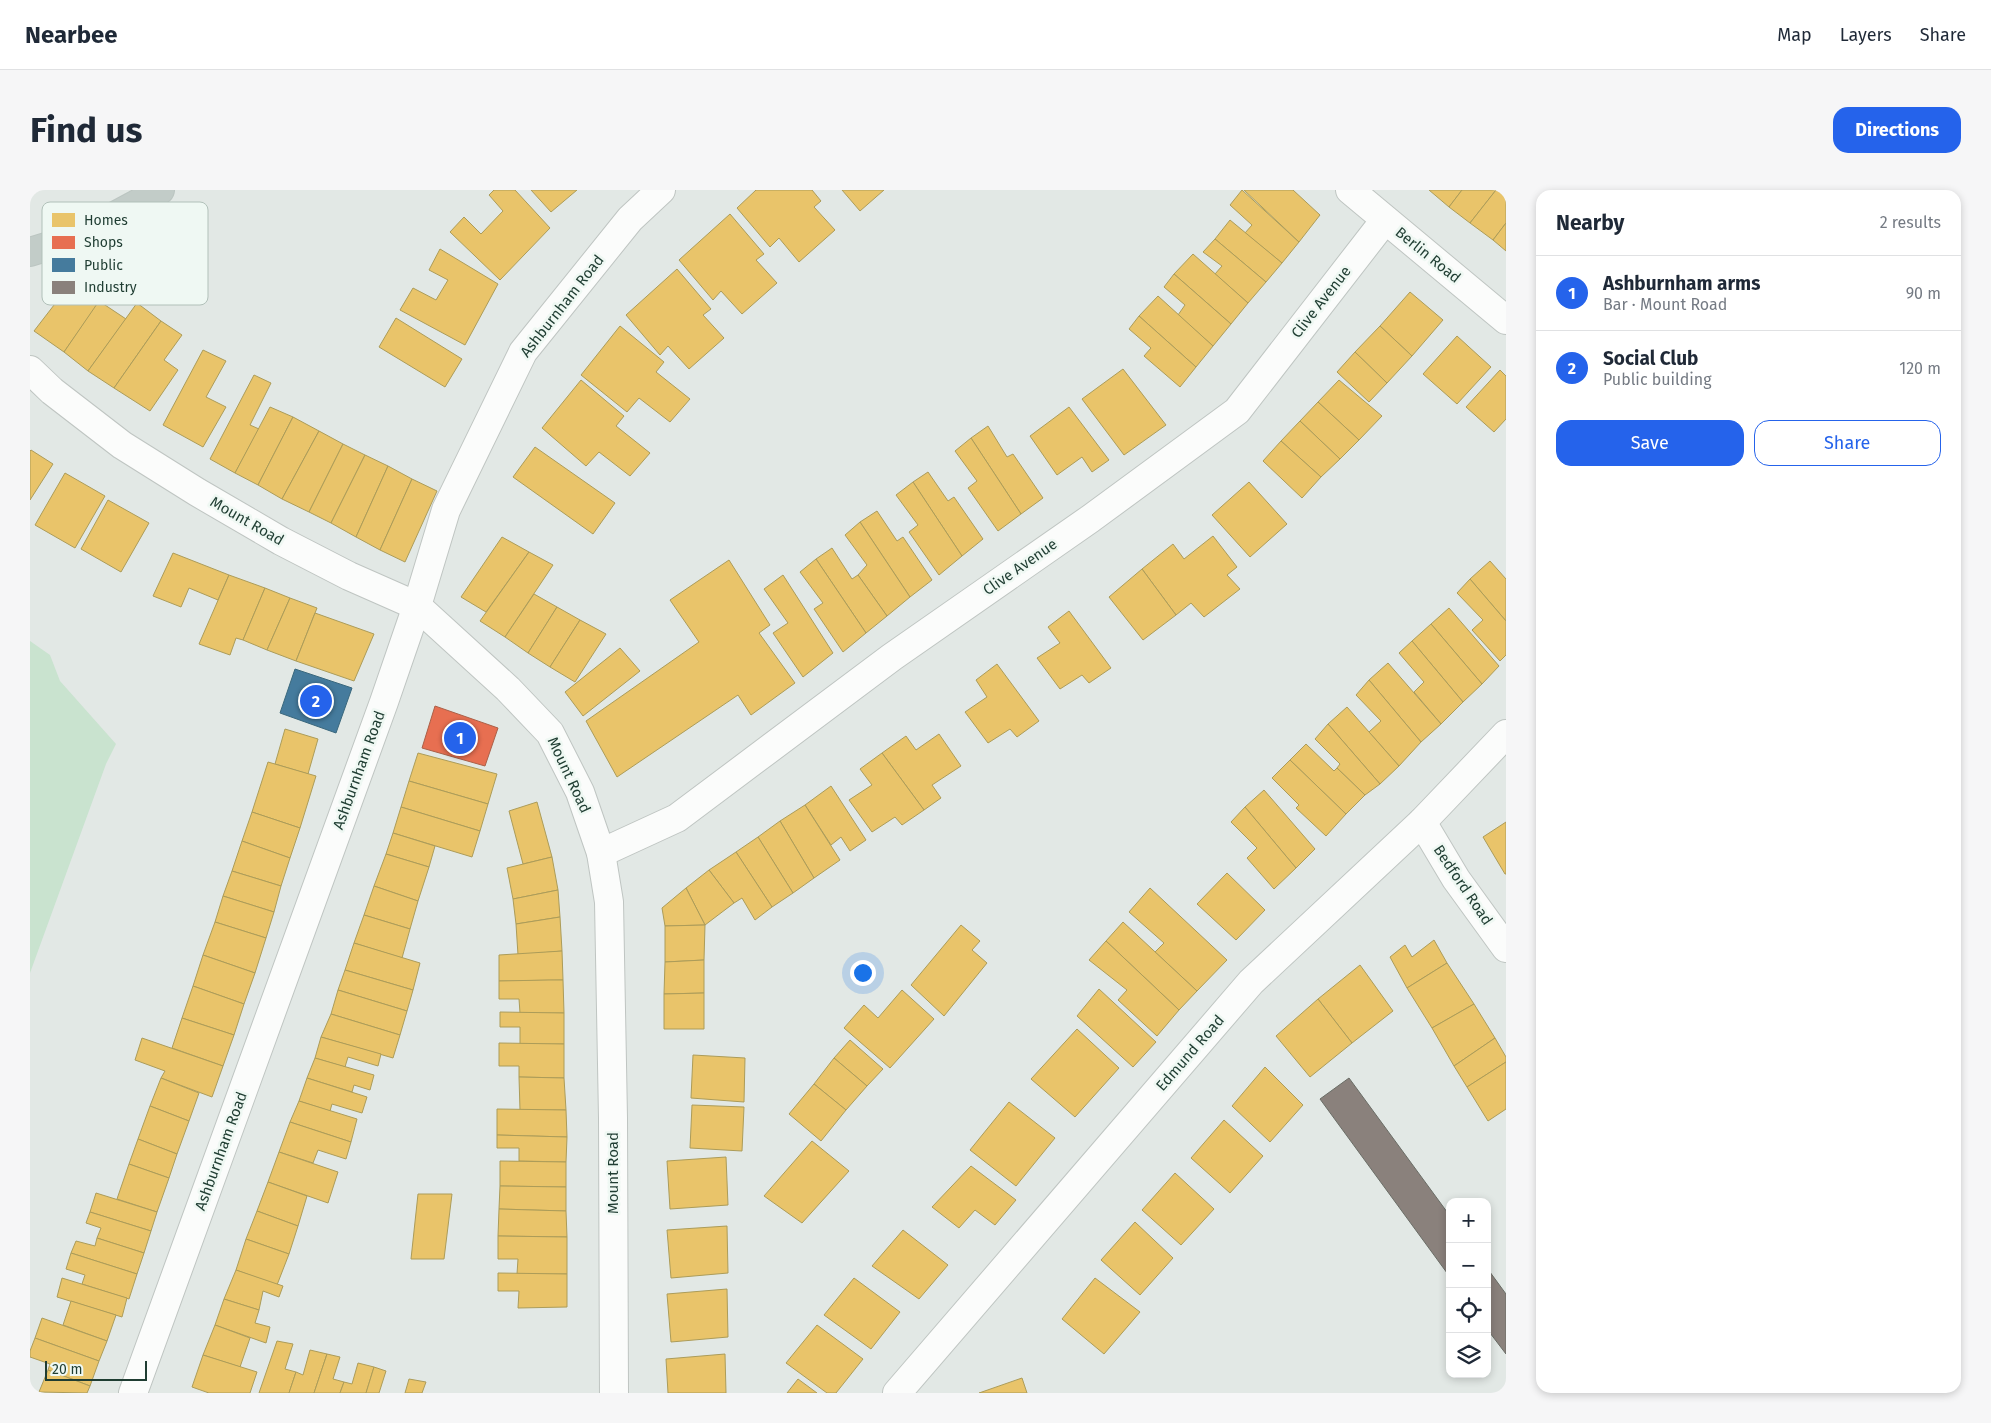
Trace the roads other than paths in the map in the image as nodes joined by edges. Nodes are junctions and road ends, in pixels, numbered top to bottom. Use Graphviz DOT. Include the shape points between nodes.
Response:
graph roads {
  1 [pos="160,190"];
  2 [pos="661,190"];
  3 [pos="1350,190"];
  4 [pos="140,202"];
  5 [pos="1385,220"];
  6 [pos="42,248"];
  7 [pos="30,252"];
  8 [pos="1506,320"];
  9 [pos="30,370"];
  10 [pos="417,606"];
  11 [pos="1506,734"];
  12 [pos="1422,822"];
  13 [pos="601,853"];
  14 [pos="1506,948"];
  15 [pos="910,1387"];
  16 [pos="133,1393"];
  17 [pos="614,1393"];
  1 -- 4 [label="highway"];
  2 -- 10 [label="street, Ashburnham Road" via="630,219 523,352 446,510"];
  3 -- 5 [label="street, Berlin Road"];
  5 -- 8 [label="street, Berlin Road"];
  5 -- 13 [label="street, Clive Avenue" via="1237,411 1090,519 892,657 676,818"];
  6 -- 7 [label="highway"];
  9 -- 10 [label="street, Mount Road" via="122,445 197,492 281,542"];
  10 -- 13 [label="street, Mount Road" via="508,689 550,733 580,792"];
  10 -- 16 [label="street, Ashburnham Road"];
  11 -- 12 [label="street, Edmund Road"];
  12 -- 14 [label="street, Bedford Road" via="1456,879"];
  12 -- 15 [label="street, Edmund Road" via="1251,982"];
  13 -- 17 [label="street, Mount Road" via="610,912"];
}
